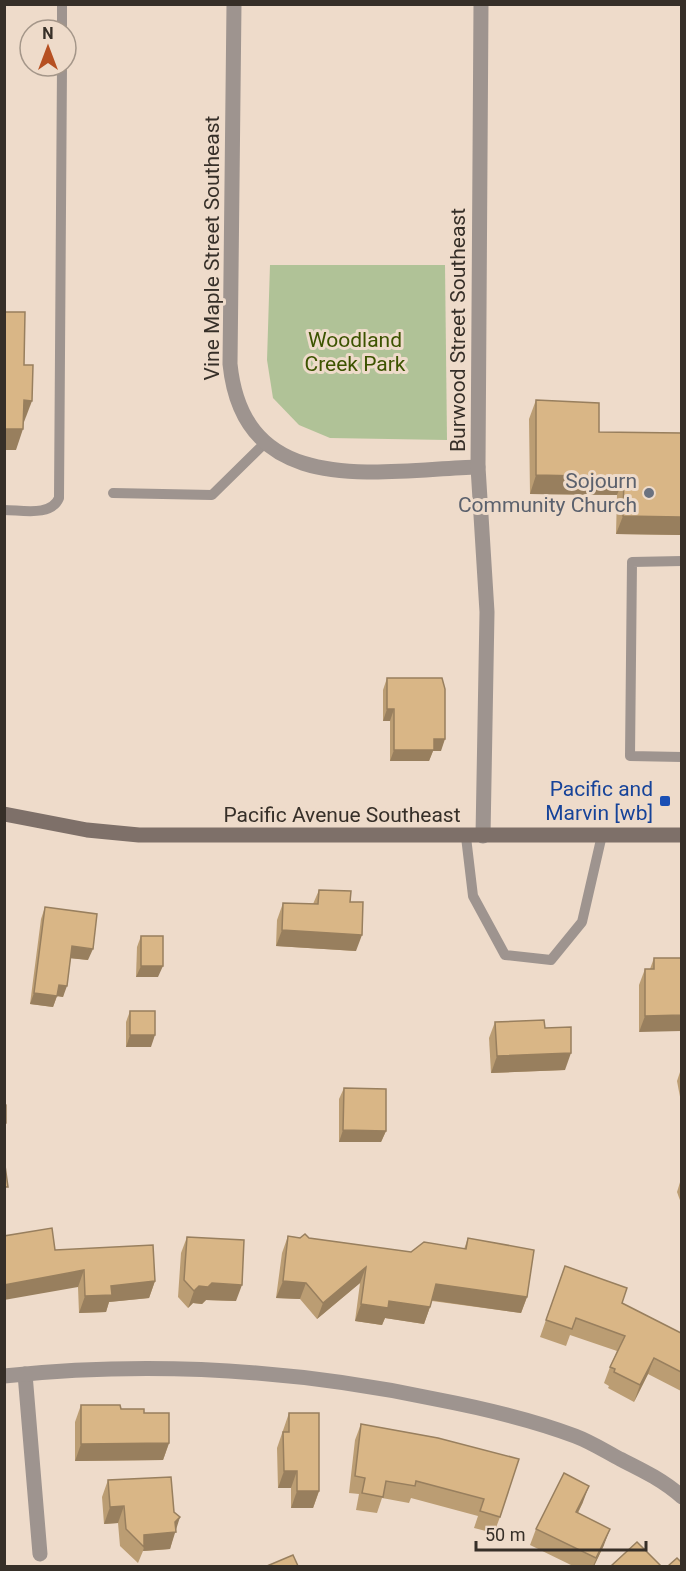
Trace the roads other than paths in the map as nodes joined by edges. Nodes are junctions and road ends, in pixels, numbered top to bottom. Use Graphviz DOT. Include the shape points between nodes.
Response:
graph roads {
  1 [pos="234,4"];
  2 [pos="481,4"];
  3 [pos="62,78"];
  4 [pos="265,443"];
  5 [pos="478,467"];
  6 [pos="113,493"];
  7 [pos="4,510"];
  8 [pos="681,561"];
  9 [pos="681,758"];
  10 [pos="4,814"];
  11 [pos="602,835"];
  12 [pos="681,835"];
  13 [pos="483,836"];
  14 [pos="466,837"];
  15 [pos="26,1374"];
  16 [pos="4,1376"];
  17 [pos="681,1497"];
  18 [pos="40,1554"];
  1 -- 4 [label="street, Vine Maple Street Southeast" via="230,364 232,389 243,414"];
  2 -- 5 [label="street, Burwood Street Southeast"];
  3 -- 7 [label="lane" via="59,498 49,510"];
  4 -- 5 [label="street, Vine Maple Street Southeast" via="285,458 337,472"];
  4 -- 6 [label="lane" via="212,495"];
  5 -- 13 [label="street, Burwood Street Southeast" via="487,612"];
  8 -- 9 [label="lane" via="632,562 630,756"];
  10 -- 14 [label="main road, Pacific Avenue Southeast" via="87,830 139,835"];
  11 -- 12 [label="main road, Pacific Avenue Southeast"];
  11 -- 13 [label="main road, Pacific Avenue Southeast"];
  11 -- 14 [label="lane" via="582,922 551,960 505,955 473,896"];
  13 -- 14 [label="main road, Pacific Avenue Southeast"];
  15 -- 16 [label="street"];
  15 -- 17 [label="street" via="156,1368 256,1371 379,1387 493,1411 577,1436 667,1484"];
  15 -- 18 [label="street"];
}
